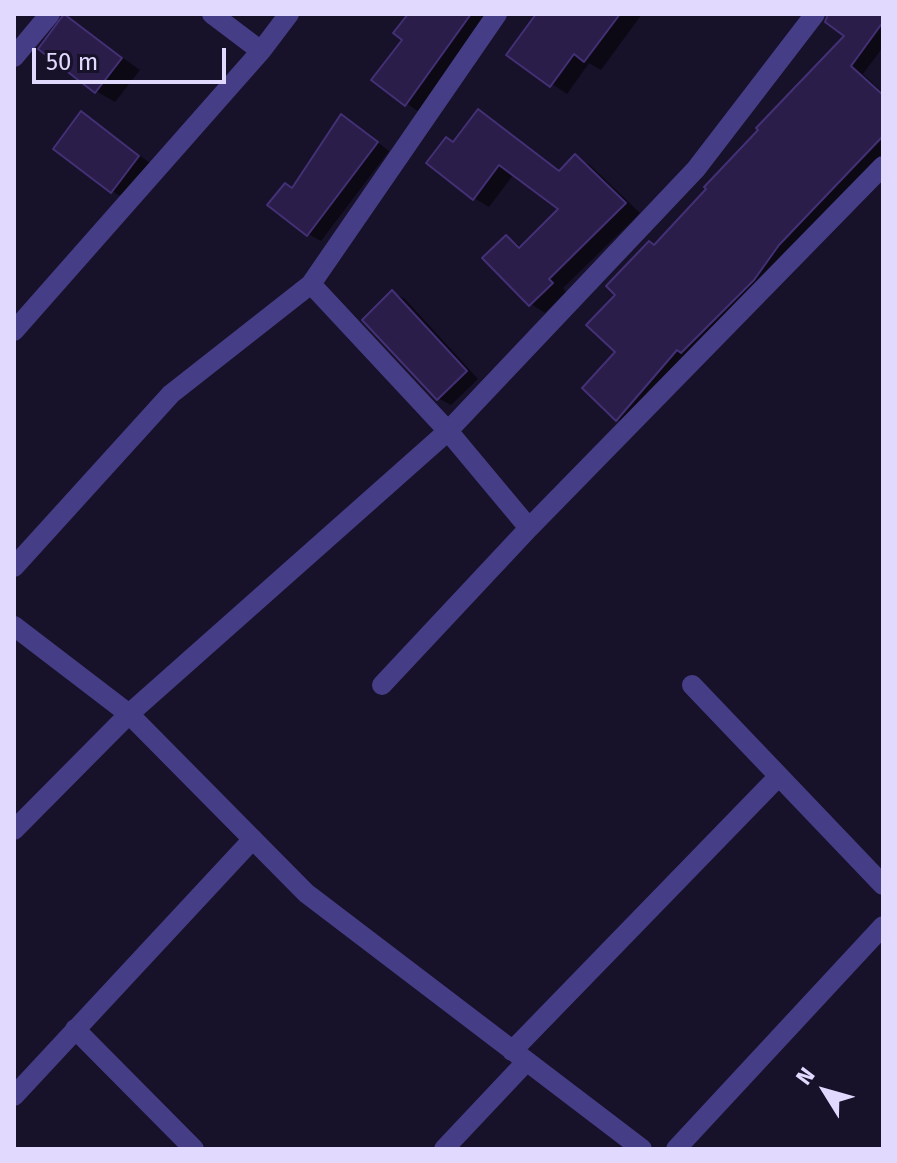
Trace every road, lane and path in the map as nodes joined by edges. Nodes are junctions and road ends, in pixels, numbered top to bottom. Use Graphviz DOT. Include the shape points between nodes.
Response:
graph roads {
  1 [pos="50,14"];
  2 [pos="212,14"];
  3 [pos="289,14"];
  4 [pos="497,14"];
  5 [pos="815,14"];
  6 [pos="261,51"];
  7 [pos="14,57"];
  8 [pos="883,166"];
  9 [pos="311,284"];
  10 [pos="14,331"];
  11 [pos="448,431"];
  12 [pos="529,528"];
  13 [pos="14,567"];
  14 [pos="14,626"];
  15 [pos="382,685"];
  16 [pos="692,685"];
  17 [pos="129,714"];
  18 [pos="779,776"];
  19 [pos="15,829"];
  20 [pos="253,839"];
  21 [pos="883,885"];
  22 [pos="883,926"];
  23 [pos="75,1029"];
  24 [pos="519,1057"];
  25 [pos="14,1096"];
  26 [pos="194,1149"];
  27 [pos="444,1149"];
  28 [pos="642,1149"];
  29 [pos="676,1149"];
  1 -- 7 [label="street"];
  2 -- 6 [label="street"];
  3 -- 6 [label="street"];
  4 -- 9 [label="street"];
  5 -- 11 [label="street" via="696,169"];
  6 -- 10 [label="street"];
  8 -- 12 [label="street"];
  9 -- 11 [label="street"];
  9 -- 13 [label="street" via="171,394"];
  11 -- 12 [label="street"];
  11 -- 17 [label="street"];
  12 -- 15 [label="street"];
  14 -- 17 [label="street"];
  16 -- 18 [label="street"];
  17 -- 19 [label="street"];
  17 -- 20 [label="street"];
  18 -- 21 [label="street"];
  18 -- 24 [label="street"];
  20 -- 23 [label="street"];
  20 -- 24 [label="street" via="306,893"];
  22 -- 29 [label="street"];
  23 -- 25 [label="street"];
  23 -- 26 [label="street"];
  24 -- 27 [label="street"];
  24 -- 28 [label="street"];
}
